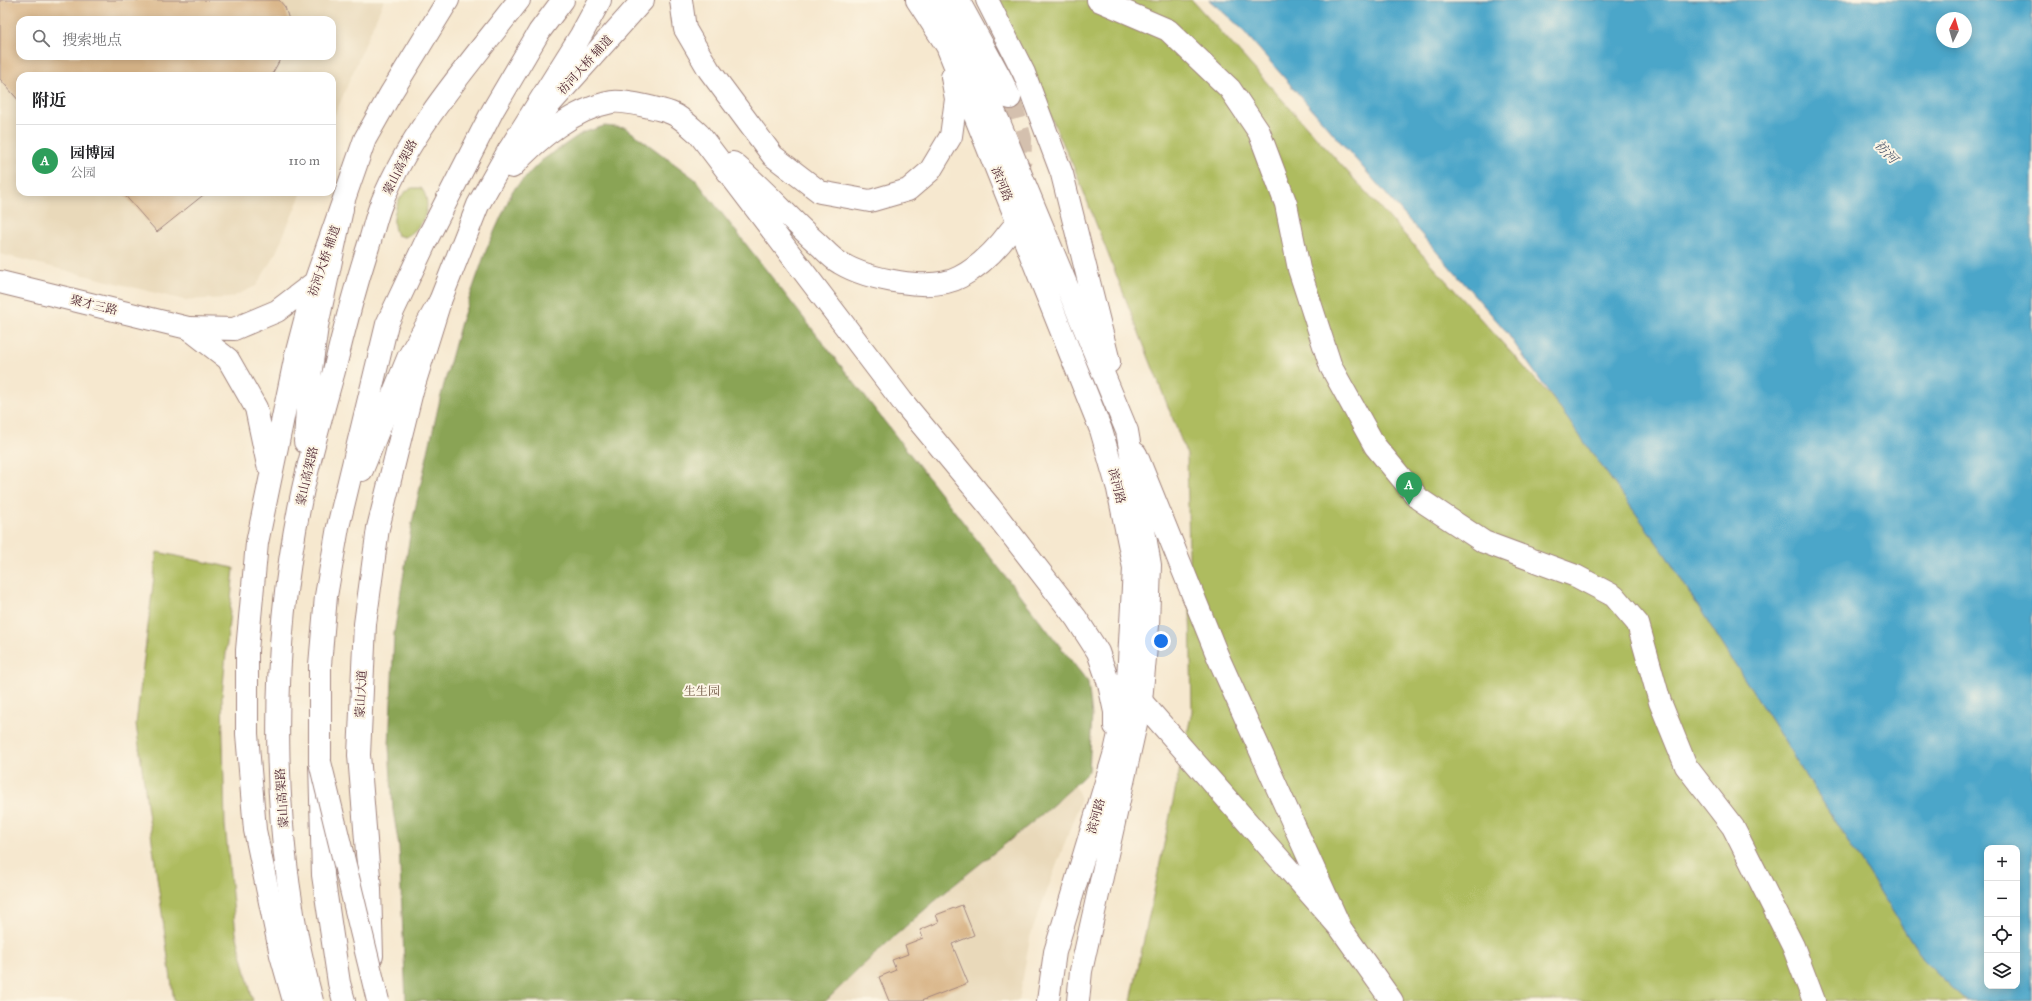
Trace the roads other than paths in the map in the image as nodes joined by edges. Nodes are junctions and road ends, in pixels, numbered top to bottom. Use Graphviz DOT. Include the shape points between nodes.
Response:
graph roads {
  1 [pos="441,0"];
  2 [pos="448,0"];
  3 [pos="519,0"];
  4 [pos="562,0"];
  5 [pos="600,0"];
  6 [pos="643,0"];
  7 [pos="681,0"];
  8 [pos="917,0"];
  9 [pos="940,0"];
  10 [pos="958,0"];
  11 [pos="987,0"];
  12 [pos="1098,0"];
  13 [pos="432,24"];
  14 [pos="947,46"];
  15 [pos="1010,98"];
  16 [pos="699,134"];
  17 [pos="509,150"];
  18 [pos="478,205"];
  19 [pos="342,210"];
  20 [pos="1011,230"];
  21 [pos="0,282"];
  22 [pos="315,282"];
  23 [pos="440,301"];
  24 [pos="188,328"];
  25 [pos="412,391"];
  26 [pos="1127,431"];
  27 [pos="270,474"];
  28 [pos="303,489"];
  29 [pos="340,519"];
  30 [pos="1141,701"];
  31 [pos="1115,752"];
  32 [pos="320,762"];
  33 [pos="1341,929"];
  34 [pos="300,958"];
  35 [pos="294,1001"];
  36 [pos="304,1001"];
  37 [pos="312,1001"];
  38 [pos="344,1001"];
  39 [pos="374,1001"];
  40 [pos="378,1001"];
  41 [pos="1048,1001"];
  42 [pos="1078,1001"];
  43 [pos="1392,1001"];
  44 [pos="1814,1001"];
  1 -- 13 [label="main road"];
  2 -- 13 [label="main road, 祊河大桥 辅道"];
  3 -- 28 [label="main road, 蒙山高架路" via="418,132 382,201 353,296"];
  4 -- 29 [label="main road" via="493,110 387,324"];
  5 -- 17 [label="main road"];
  6 -- 17 [label="main road, 祊河大桥 辅道"];
  7 -- 14 [label="main road" via="685,29 709,70 773,156 820,192 870,201 908,190 930,171 950,136 956,99"];
  8 -- 14 [label="main road, 滨河路"];
  9 -- 26 [label="main road, 滨河路" via="999,122"];
  10 -- 15 [label="main road"];
  11 -- 26 [label="main road" via="1024,72 1062,174"];
  12 -- 44 [label="main road" via="1168,30 1230,89 1259,132 1286,204 1299,269 1331,367 1375,446 1420,499 1484,542 1576,576 1614,596 1638,624 1660,702 1686,766 1733,827 1793,946"];
  13 -- 19 [label="main road, 祊河大桥 辅道" via="366,140"];
  14 -- 31 [label="main road, 滨河路" via="1101,430 1118,490 1134,568 1127,698"];
  16 -- 18 [label="main road" via="676,116 641,105 612,102 584,112 528,149"];
  16 -- 20 [label="main road" via="754,180 798,226 839,263 889,282 933,284 959,278 984,260"];
  16 -- 31 [label="main road" via="902,401 990,507 1076,618 1098,652 1109,684 1115,712"];
  17 -- 18 [label="main road, 祊河大桥 辅道"];
  18 -- 23 [label="main road, 祊河大桥 辅道"];
  19 -- 22 [label="main road, 祊河大桥 辅道"];
  19 -- 28 [label="main road" via="317,326 308,391"];
  21 -- 24 [label="main road, 聚才三路"];
  22 -- 24 [label="main road" via="277,311 234,329"];
  22 -- 27 [label="main road, 祊河大桥 辅道"];
  23 -- 25 [label="main road, 祊河大桥 辅道"];
  23 -- 29 [label="main road" via="408,358 373,448"];
  24 -- 27 [label="main road" via="228,359 256,408"];
  25 -- 39 [label="main road, 蒙山大道" via="378,528 365,624 359,755 370,888"];
  26 -- 30 [label="main road, 滨河路" via="1150,565"];
  26 -- 33 [label="main road" via="1218,657"];
  27 -- 35 [label="main road, 祊河大桥 辅道" via="257,543 247,650 247,734 255,830 281,955"];
  28 -- 34 [label="main road, 蒙山高架路" via="288,584 279,697 280,776 287,876"];
  29 -- 32 [label="main road" via="326,596 320,665"];
  30 -- 33 [label="main road"];
  30 -- 42 [label="main road, 滨河路" via="1080,971"];
  31 -- 41 [label="main road, 滨河路" via="1056,952"];
  32 -- 38 [label="main road, bridge" via="323,875 338,983"];
  32 -- 40 [label="main road, bridge"];
  33 -- 43 [label="main road"];
  34 -- 36 [label="main road"];
  34 -- 37 [label="main road, 蒙山高架路"];
}
